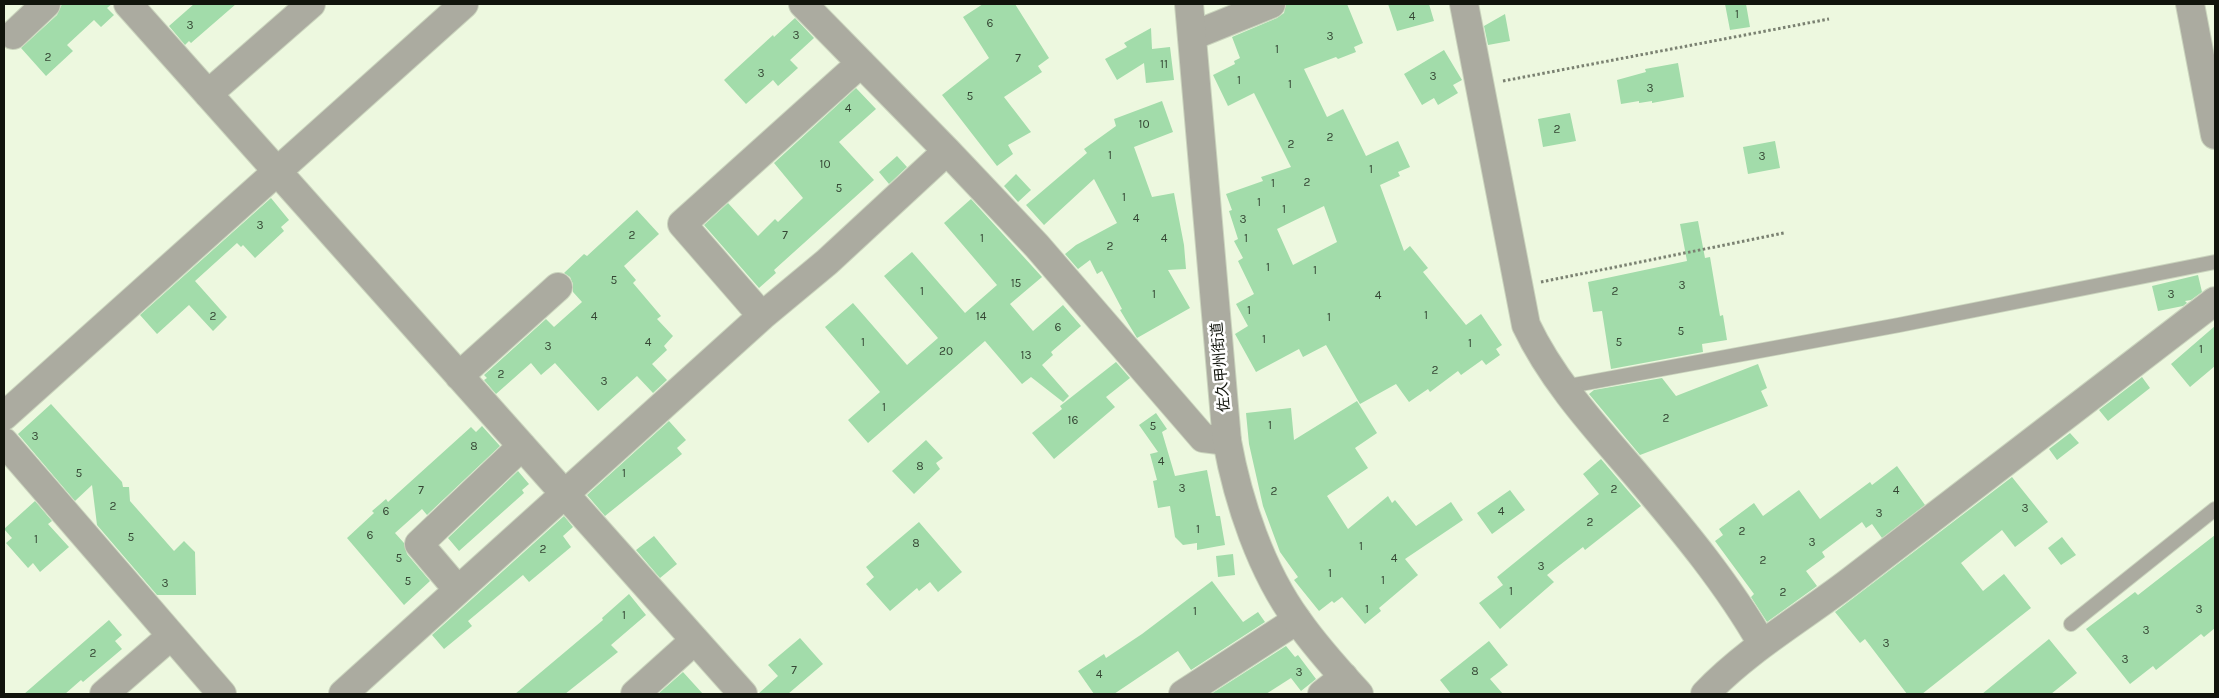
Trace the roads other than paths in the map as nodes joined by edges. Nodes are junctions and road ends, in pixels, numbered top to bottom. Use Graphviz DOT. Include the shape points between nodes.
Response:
graph roads {
  1 [pos="46,4"];
  2 [pos="128,4"];
  3 [pos="311,4"];
  4 [pos="464,4"];
  5 [pos="803,4"];
  6 [pos="1189,4"];
  7 [pos="1271,4"];
  8 [pos="1464,4"];
  9 [pos="2190,4"];
  10 [pos="13,35"];
  11 [pos="1192,36"];
  12 [pos="861,63"];
  13 [pos="208,94"];
  14 [pos="2215,135"];
  15 [pos="948,151"];
  16 [pos="277,171"];
  17 [pos="2215,262"];
  18 [pos="558,287"];
  19 [pos="2215,301"];
  20 [pos="762,316"];
  21 [pos="459,376"];
  22 [pos="1564,387"];
  23 [pos="4,416"];
  24 [pos="1227,441"];
  25 [pos="4,442"];
  26 [pos="522,446"];
  27 [pos="564,493"];
  28 [pos="2215,508"];
  29 [pos="458,590"];
  30 [pos="1297,620"];
  31 [pos="2071,624"];
  32 [pos="172,636"];
  33 [pos="695,640"];
  34 [pos="1762,644"];
  35 [pos="1351,686"];
  36 [pos="104,694"];
  37 [pos="222,694"];
  38 [pos="342,694"];
  39 [pos="635,694"];
  40 [pos="743,694"];
  41 [pos="1183,694"];
  42 [pos="1322,694"];
  43 [pos="1705,694"];
  1 -- 10 [label="street"];
  2 -- 13 [label="street"];
  3 -- 13 [label="street"];
  4 -- 16 [label="street"];
  5 -- 12 [label="street"];
  6 -- 11 [label="street, 佐久甲州街道"];
  7 -- 11 [label="street"];
  8 -- 22 [label="street" via="1526,325 1539,352"];
  9 -- 14 [label="street"];
  11 -- 24 [label="street, 佐久甲州街道"];
  12 -- 15 [label="street"];
  12 -- 20 [label="street" via="682,224"];
  13 -- 16 [label="street"];
  15 -- 20 [label="street" via="827,262"];
  15 -- 24 [label="street" via="1037,246 1203,438"];
  16 -- 21 [label="street"];
  16 -- 23 [label="street"];
  17 -- 22 [label="lane"];
  18 -- 21 [label="street"];
  19 -- 34 [label="street" via="1856,578"];
  20 -- 27 [label="street"];
  21 -- 26 [label="street"];
  22 -- 34 [label="street" via="1676,522"];
  24 -- 30 [label="street, 佐久甲州街道" via="1251,529 1266,566"];
  25 -- 32 [label="street"];
  26 -- 27 [label="street"];
  26 -- 29 [label="street" via="419,544"];
  27 -- 29 [label="street"];
  27 -- 33 [label="street"];
  28 -- 31 [label="lane"];
  29 -- 38 [label="street"];
  30 -- 35 [label="street, 佐久甲州街道"];
  30 -- 41 [label="street"];
  32 -- 36 [label="street"];
  32 -- 37 [label="street"];
  33 -- 39 [label="street"];
  33 -- 40 [label="street"];
  34 -- 43 [label="street"];
  35 -- 42 [label="street"];
}
